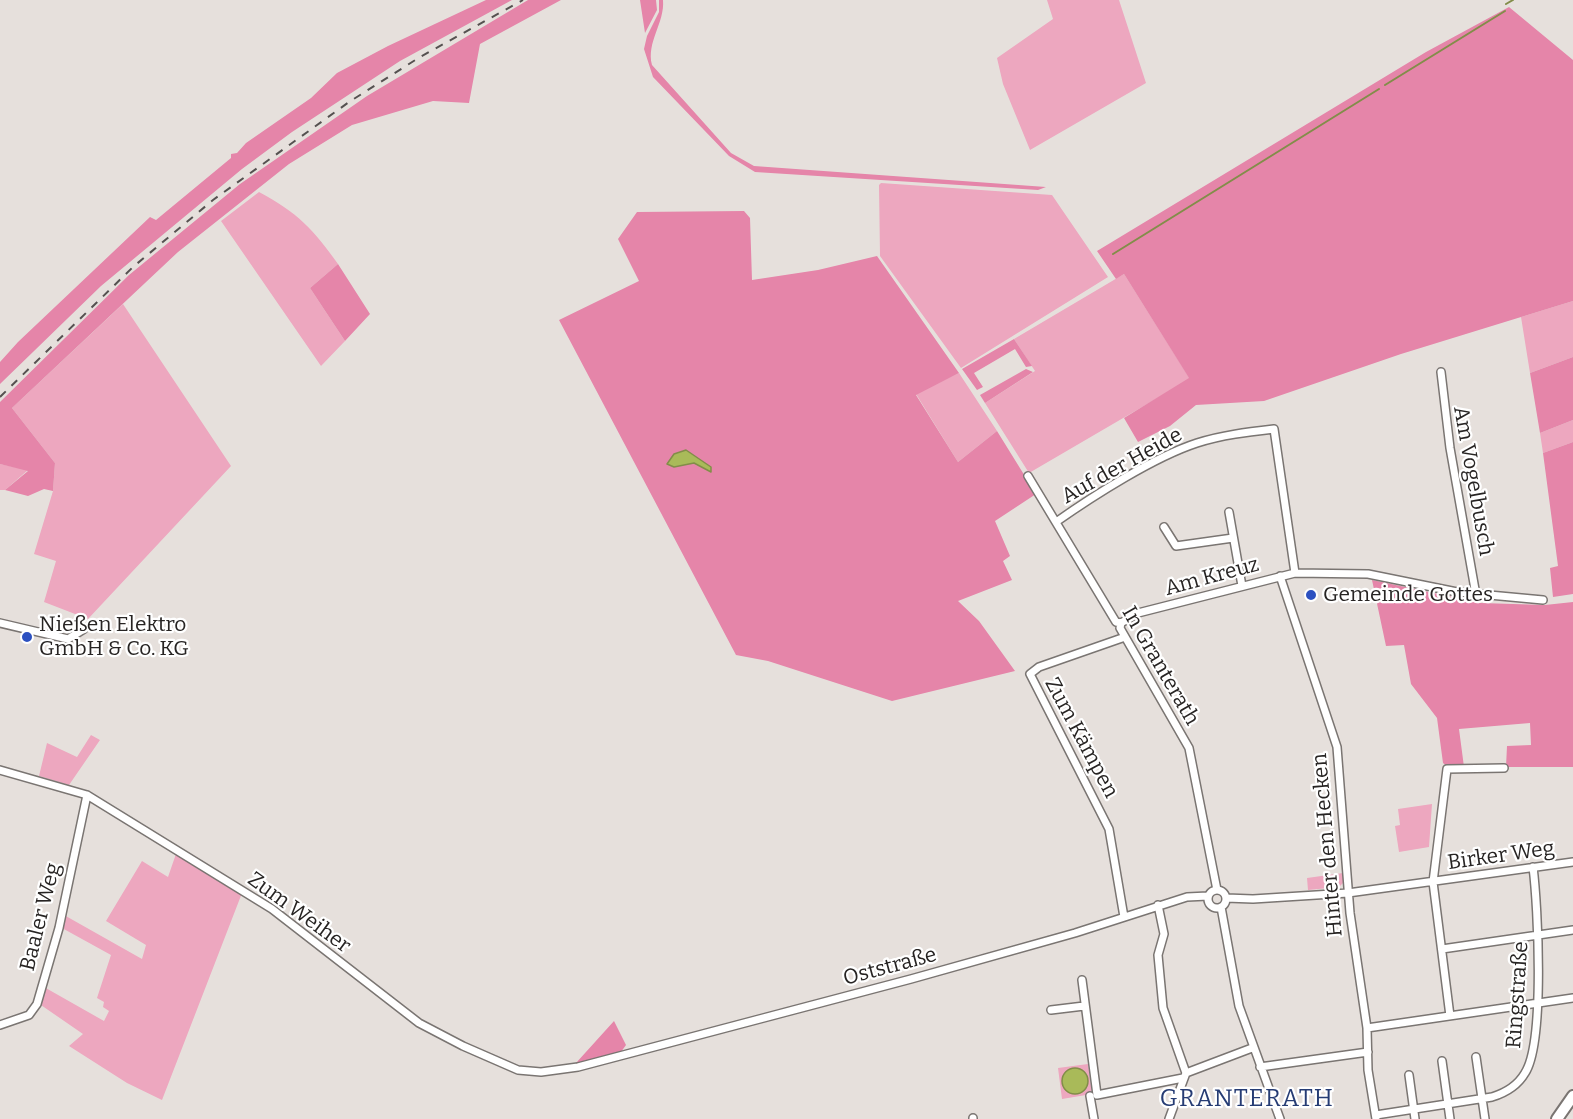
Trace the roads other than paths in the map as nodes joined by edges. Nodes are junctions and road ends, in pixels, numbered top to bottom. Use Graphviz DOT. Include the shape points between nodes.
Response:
graph roads {
  1 [pos="1441,372"];
  2 [pos="1028,476"];
  3 [pos="1229,512"];
  4 [pos="1056,522"];
  5 [pos="1164,527"];
  6 [pos="1233,538"];
  7 [pos="1295,573"];
  8 [pos="1280,576"];
  9 [pos="1242,586"];
  10 [pos="1476,595"];
  11 [pos="1543,600"];
  12 [pos="0,623"];
  13 [pos="1121,623"];
  14 [pos="84,628"];
  15 [pos="1125,637"];
  16 [pos="1504,768"];
  17 [pos="0,770"];
  18 [pos="87,795"];
  19 [pos="1573,862"];
  20 [pos="1533,867"];
  21 [pos="1433,882"];
  22 [pos="1217,890"];
  23 [pos="1348,893"];
  24 [pos="1208,896"];
  25 [pos="1226,898"];
  26 [pos="1158,905"];
  27 [pos="1221,907"];
  28 [pos="1125,917"];
  29 [pos="1573,930"];
  30 [pos="1539,936"];
  31 [pos="1442,950"];
  32 [pos="1082,980"];
  33 [pos="1573,998"];
  34 [pos="1536,1003"];
  35 [pos="1084,1006"];
  36 [pos="1051,1010"];
  37 [pos="1450,1016"];
  38 [pos="0,1025"];
  39 [pos="1367,1029"];
  40 [pos="1252,1048"];
  41 [pos="1368,1052"];
  42 [pos="1476,1057"];
  43 [pos="1442,1061"];
  44 [pos="578,1067"];
  45 [pos="1260,1067"];
  46 [pos="1409,1075"];
  47 [pos="1185,1076"];
  48 [pos="1090,1096"];
  49 [pos="1573,1096"];
  50 [pos="1482,1100"];
  51 [pos="1448,1105"];
  52 [pos="1414,1110"];
  53 [pos="1376,1117"];
  54 [pos="1094,1119"];
  55 [pos="1169,1119"];
  56 [pos="1280,1119"];
  57 [pos="1415,1119"];
  58 [pos="1450,1119"];
  59 [pos="1485,1119"];
  60 [pos="1557,1119"];
  1 -- 10 [label="street, Am Vogelbusch"];
  2 -- 4 [label="street, In Granterath"];
  3 -- 6 [label="street"];
  4 -- 7 [label="street, Auf der Heide" via="1182,449 1223,436 1274,429"];
  4 -- 13 [label="street, In Granterath" via="1116,622"];
  5 -- 6 [label="street" via="1176,546"];
  6 -- 9 [label="street"];
  7 -- 8 [label="street"];
  7 -- 10 [label="street" via="1368,574"];
  8 -- 9 [label="street, Am Kreuz"];
  8 -- 23 [label="street, Hinter den Hecken" via="1337,747"];
  9 -- 13 [label="street, Am Kreuz" via="1138,613"];
  10 -- 11 [label="street"];
  12 -- 14 [label="street" via="68,639"];
  13 -- 15 [label="street, In Granterath"];
  15 -- 22 [label="street, In Granterath" via="1189,748"];
  15 -- 28 [label="street, Zum Kämpen" via="1039,667 1030,674 1109,829"];
  16 -- 21 [label="street, Birker Weg" via="1447,769"];
  17 -- 18 [label="street, Zum Weiher"];
  18 -- 38 [label="street, Baaler Weg" via="59,928 37,1004 29,1015"];
  18 -- 44 [label="street, Zum Weiher" via="272,909 419,1023 518,1070 542,1072"];
  19 -- 20 [label="street, Birker Weg"];
  20 -- 21 [label="street, Birker Weg"];
  20 -- 30 [label="street, Ringstraße"];
  21 -- 23 [label="street, Birker Weg"];
  21 -- 31 [label="street"];
  22 -- 24 [label="street"];
  22 -- 25 [label="street"];
  23 -- 25 [label="street, Birker Weg"];
  23 -- 39 [label="street, Hinter den Hecken"];
  24 -- 26 [label="street, Oststraße"];
  24 -- 27 [label="street" via="1212,906"];
  25 -- 27 [label="street"];
  26 -- 28 [label="street, Oststraße"];
  26 -- 47 [label="street" via="1164,934 1158,955 1163,1008"];
  27 -- 40 [label="street" via="1239,1006"];
  28 -- 44 [label="street, Oststraße" via="911,979"];
  29 -- 30 [label="street"];
  30 -- 31 [label="street"];
  30 -- 34 [label="street, Ringstraße"];
  31 -- 37 [label="street"];
  32 -- 35 [label="street"];
  33 -- 34 [label="street"];
  34 -- 37 [label="street"];
  34 -- 50 [label="street, Ringstraße" via="1533,1046 1525,1073 1509,1089"];
  35 -- 36 [label="street"];
  35 -- 47 [label="street" via="1097,1095"];
  37 -- 39 [label="street"];
  39 -- 41 [label="street, Hinter den Hecken"];
  40 -- 45 [label="street"];
  40 -- 47 [label="street"];
  41 -- 45 [label="street"];
  41 -- 53 [label="street, Hinter den Hecken"];
  42 -- 50 [label="street, Ringstraße"];
  43 -- 51 [label="street"];
  45 -- 56 [label="street"];
  46 -- 52 [label="street"];
  47 -- 55 [label="street"];
  48 -- 54 [label="street"];
  49 -- 60 [label="main road"];
  50 -- 51 [label="street, Ringstraße"];
  50 -- 59 [label="street, Ringstraße"];
  51 -- 52 [label="street, Ringstraße"];
  51 -- 58 [label="street"];
  52 -- 53 [label="street, Ringstraße"];
  52 -- 57 [label="street"];
}
